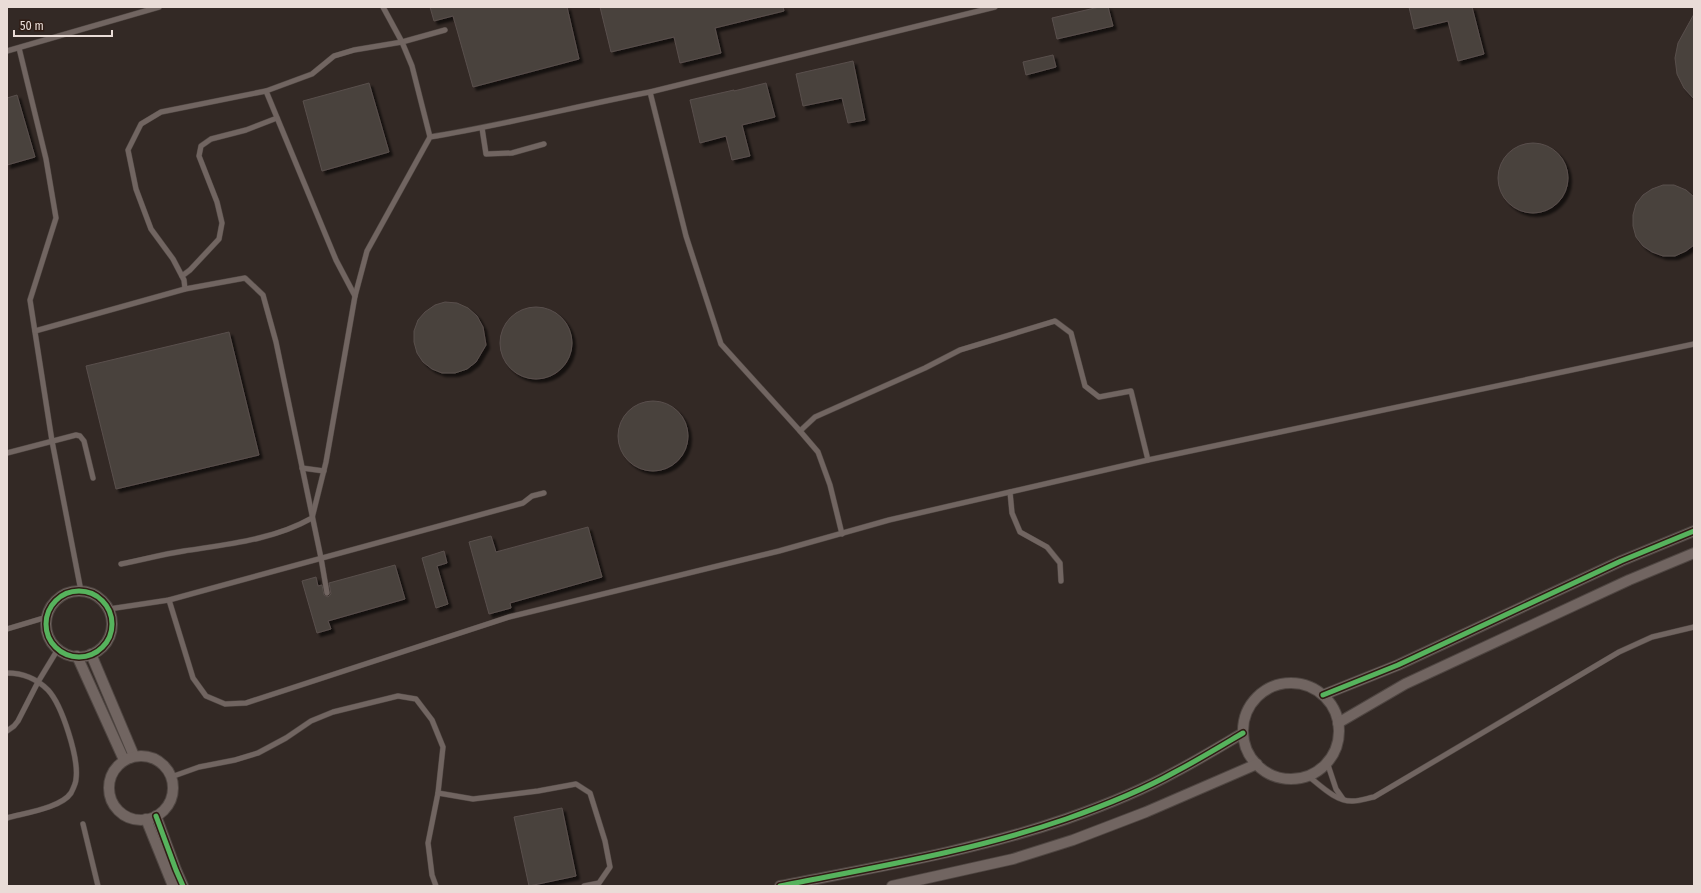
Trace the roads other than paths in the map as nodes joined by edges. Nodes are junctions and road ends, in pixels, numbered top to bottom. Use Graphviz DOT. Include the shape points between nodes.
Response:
graph roads {
  1 [pos="159,7"];
  2 [pos="383,7"];
  3 [pos="995,7"];
  4 [pos="445,30"];
  5 [pos="402,42"];
  6 [pos="19,48"];
  7 [pos="7,51"];
  8 [pos="266,91"];
  9 [pos="650,92"];
  10 [pos="277,118"];
  11 [pos="482,128"];
  12 [pos="430,137"];
  13 [pos="544,144"];
  14 [pos="182,276"];
  15 [pos="185,289"];
  16 [pos="355,296"];
  17 [pos="35,330"];
  18 [pos="1694,344"];
  19 [pos="800,431"];
  20 [pos="52,441"];
  21 [pos="7,453"];
  22 [pos="1148,460"];
  23 [pos="302,468"];
  24 [pos="324,471"];
  25 [pos="93,478"];
  26 [pos="1010,492"];
  27 [pos="544,493"];
  28 [pos="312,518"];
  29 [pos="1694,531"];
  30 [pos="842,534"];
  31 [pos="1694,553"];
  32 [pos="321,558"];
  33 [pos="121,564"];
  34 [pos="1061,581"];
  35 [pos="81,591"];
  36 [pos="327,593"];
  37 [pos="169,600"];
  38 [pos="108,609"];
  39 [pos="47,617"];
  40 [pos="1694,627"];
  41 [pos="7,629"];
  42 [pos="58,649"];
  43 [pos="91,654"];
  44 [pos="77,656"];
  45 [pos="7,673"];
  46 [pos="38,682"];
  47 [pos="1323,695"];
  48 [pos="1338,723"];
  49 [pos="7,731"];
  50 [pos="1243,733"];
  51 [pos="134,756"];
  52 [pos="124,760"];
  53 [pos="1327,762"];
  54 [pos="1257,764"];
  55 [pos="1307,776"];
  56 [pos="171,777"];
  57 [pos="438,793"];
  58 [pos="1343,800"];
  59 [pos="156,816"];
  60 [pos="7,818"];
  61 [pos="146,819"];
  62 [pos="83,824"];
  63 [pos="98,886"];
  64 [pos="173,886"];
  65 [pos="183,886"];
  66 [pos="436,886"];
  67 [pos="584,886"];
  68 [pos="780,886"];
  69 [pos="893,886"];
  1 -- 6 [label="lane"];
  2 -- 5 [label="lane"];
  3 -- 9 [label="lane"];
  4 -- 5 [label="lane"];
  5 -- 8 [label="lane" via="334,56 312,74"];
  5 -- 12 [label="lane" via="412,66"];
  6 -- 7 [label="lane"];
  6 -- 17 [label="lane" via="46,159 56,218 30,300"];
  8 -- 10 [label="lane"];
  8 -- 14 [label="lane" via="161,112 140,124 128,150 136,189 151,228"];
  9 -- 11 [label="lane"];
  9 -- 19 [label="lane" via="686,236 721,344"];
  10 -- 14 [label="lane" via="246,130 211,139 201,146 199,156 217,202 222,223 219,239"];
  10 -- 16 [label="lane" via="336,260"];
  11 -- 12 [label="lane"];
  11 -- 13 [label="lane" via="486,154 512,153"];
  12 -- 16 [label="lane" via="367,251"];
  14 -- 15 [label="lane"];
  15 -- 17 [label="lane"];
  15 -- 23 [label="lane" via="245,278 263,295 276,342"];
  16 -- 24 [label="lane"];
  17 -- 20 [label="lane"];
  18 -- 22 [label="lane"];
  19 -- 22 [label="lane" via="815,417 960,350 1055,321 1071,333 1085,386 1099,397 1131,392"];
  19 -- 30 [label="lane" via="818,452 830,485"];
  20 -- 21 [label="lane"];
  20 -- 25 [label="lane" via="80,436 84,441"];
  20 -- 35 [label="lane"];
  22 -- 26 [label="lane"];
  23 -- 24 [label="lane"];
  23 -- 28 [label="lane"];
  24 -- 28 [label="lane"];
  26 -- 30 [label="lane" via="889,520"];
  26 -- 34 [label="lane" via="1012,513 1020,532 1047,547 1060,564"];
  27 -- 32 [label="lane" via="532,496 523,503"];
  28 -- 32 [label="lane"];
  28 -- 33 [label="lane" via="295,528 235,544 183,551"];
  29 -- 47 [label="street" via="1621,561 1398,666"];
  30 -- 37 [label="lane" via="509,617 246,703 224,704 206,696 192,678"];
  31 -- 48 [label="street" via="1629,580 1405,684"];
  32 -- 36 [label="lane"];
  32 -- 37 [label="lane"];
  35 -- 38 [label="street" via="97,596"];
  35 -- 39 [label="street" via="59,598 50,608"];
  37 -- 38 [label="lane"];
  38 -- 43 [label="street" via="112,619 112,630 108,640"];
  39 -- 41 [label="lane"];
  39 -- 42 [label="street" via="48,634"];
  40 -- 58 [label="lane" via="1652,637 1619,652 1374,797"];
  42 -- 44 [label="street"];
  42 -- 46 [label="lane"];
  43 -- 44 [label="street"];
  43 -- 51 [label="street"];
  44 -- 52 [label="street"];
  45 -- 46 [label="lane" via="20,673"];
  46 -- 49 [label="lane" via="18,721"];
  46 -- 60 [label="lane" via="54,698 68,732 76,764 76,780 70,794 59,804"];
  47 -- 48 [label="street" via="1333,708"];
  47 -- 50 [label="street" via="1315,689 1297,683 1270,688 1250,706"];
  48 -- 53 [label="street" via="1337,744"];
  50 -- 54 [label="street" via="1248,750"];
  50 -- 68 [label="street" via="1174,773 1067,818 1008,837"];
  51 -- 52 [label="street"];
  51 -- 56 [label="street" via="143,756 160,762 167,768"];
  52 -- 61 [label="street" via="111,777 111,798 116,808 125,815 135,819"];
  53 -- 55 [label="street"];
  53 -- 58 [label="lane" via="1336,789"];
  54 -- 55 [label="street" via="1270,773 1284,778"];
  54 -- 69 [label="street" via="1074,840 1013,859"];
  55 -- 58 [label="lane"];
  56 -- 57 [label="lane" via="199,767 258,753 310,721 333,712 398,696 416,699 432,720 443,747"];
  56 -- 59 [label="street" via="172,795 166,807"];
  57 -- 66 [label="lane" via="428,843"];
  57 -- 67 [label="lane" via="473,799 576,784 586,790 590,793 605,841 610,868 599,883"];
  59 -- 61 [label="street"];
  59 -- 65 [label="street"];
  61 -- 64 [label="street"];
  62 -- 63 [label="lane"];
}
